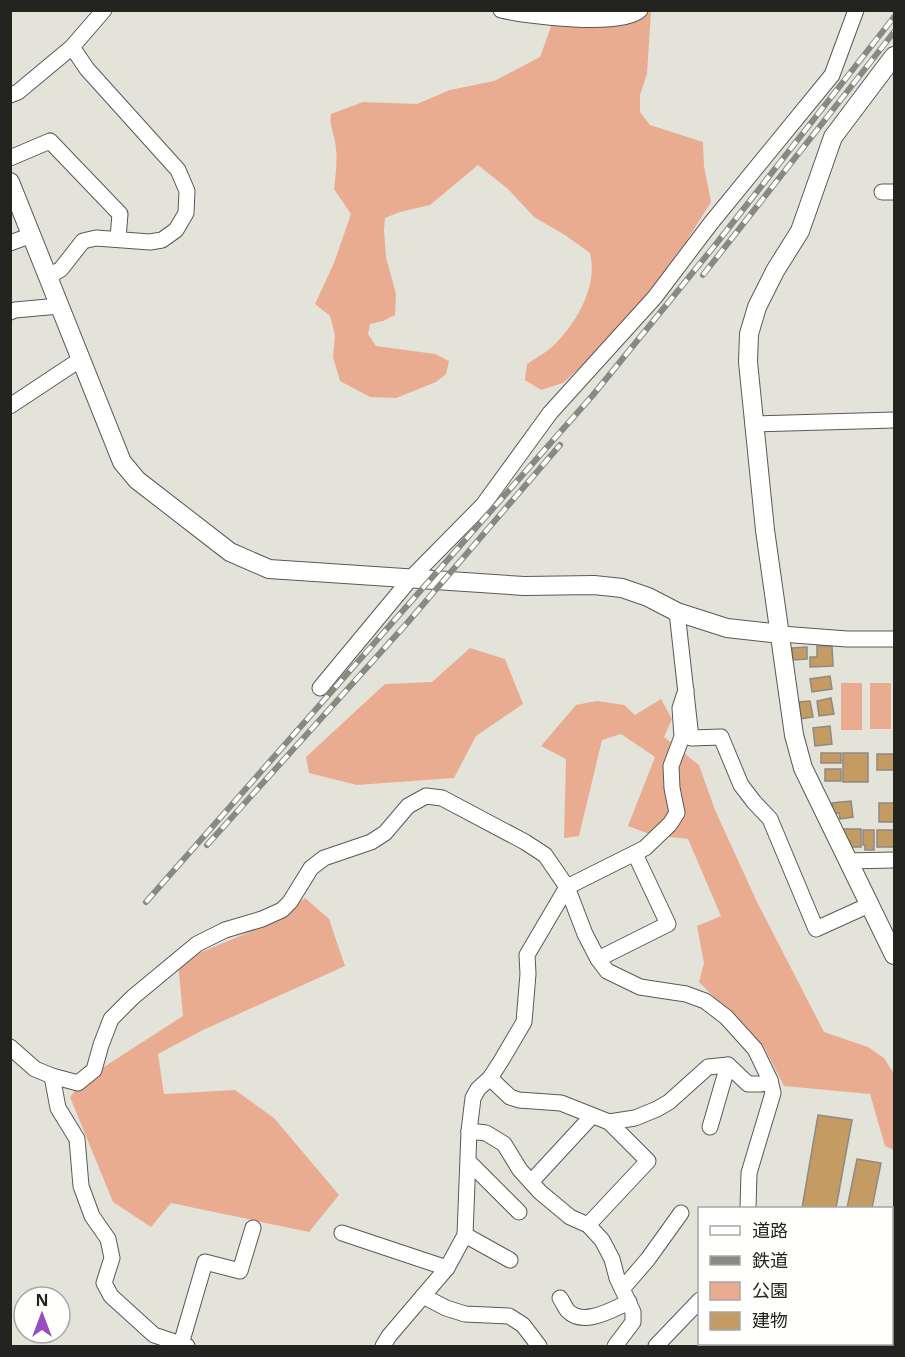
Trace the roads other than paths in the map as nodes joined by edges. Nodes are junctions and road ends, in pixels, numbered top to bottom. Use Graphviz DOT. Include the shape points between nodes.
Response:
graph roads {
  1 [pos="104,10"];
  2 [pos="501,10"];
  3 [pos="640,10"];
  4 [pos="856,10"];
  5 [pos="532,14"];
  6 [pos="72,47"];
  7 [pos="894,56"];
  8 [pos="10,95"];
  9 [pos="10,158"];
  10 [pos="10,182"];
  11 [pos="32,236"];
  12 [pos="118,238"];
  13 [pos="10,243"];
  14 [pos="48,277"];
  15 [pos="59,306"];
  16 [pos="10,312"];
  17 [pos="81,359"];
  18 [pos="10,406"];
  19 [pos="894,420"];
  20 [pos="753,424"];
  21 [pos="412,577"];
  22 [pos="677,612"];
  23 [pos="781,634"];
  24 [pos="894,639"];
  25 [pos="320,688"];
  26 [pos="686,690"];
  27 [pos="635,854"];
  28 [pos="894,860"];
  29 [pos="847,861"];
  30 [pos="567,887"];
  31 [pos="869,905"];
  32 [pos="894,955"];
  33 [pos="598,959"];
  34 [pos="10,1047"];
  35 [pos="728,1065"];
  36 [pos="52,1076"];
  37 [pos="490,1078"];
  38 [pos="770,1080"];
  39 [pos="592,1116"];
  40 [pos="609,1122"];
  41 [pos="710,1127"];
  42 [pos="469,1131"];
  43 [pos="469,1162"];
  44 [pos="531,1182"];
  45 [pos="748,1207"];
  46 [pos="519,1212"];
  47 [pos="681,1213"];
  48 [pos="588,1225"];
  49 [pos="253,1228"];
  50 [pos="342,1233"];
  51 [pos="465,1235"];
  52 [pos="510,1260"];
  53 [pos="447,1268"];
  54 [pos="626,1295"];
  55 [pos="423,1296"];
  56 [pos="560,1298"];
  57 [pos="698,1301"];
  58 [pos="184,1346"];
  59 [pos="383,1347"];
  60 [pos="539,1347"];
  61 [pos="615,1347"];
  62 [pos="656,1347"];
  1 -- 6 [label="street"];
  2 -- 5 [label="street"];
  3 -- 5 [label="street" via="613,20"];
  4 -- 21 [label="street" via="832,75 655,297 550,413 483,504"];
  6 -- 8 [label="street"];
  6 -- 12 [label="street" via="178,170 187,191 186,213 176,230 162,240"];
  7 -- 20 [label="street" via="833,137 800,231 757,307 748,352"];
  9 -- 12 [label="street" via="50,141 120,214"];
  10 -- 11 [label="street"];
  11 -- 13 [label="street"];
  11 -- 14 [label="street"];
  12 -- 14 [label="street" via="82,241 61,269"];
  14 -- 15 [label="street"];
  15 -- 16 [label="street"];
  15 -- 17 [label="street"];
  17 -- 18 [label="street"];
  17 -- 21 [label="street" via="122,462 137,480 230,552 269,569"];
  19 -- 20 [label="street"];
  20 -- 23 [label="street"];
  21 -- 22 [label="street" via="524,586 622,588"];
  21 -- 25 [label="street"];
  22 -- 23 [label="street" via="727,628"];
  22 -- 26 [label="street"];
  23 -- 24 [label="street"];
  23 -- 29 [label="street" via="802,768"];
  26 -- 27 [label="street" via="680,708 682,737 671,766 677,813"];
  26 -- 31 [label="street" via="691,738 722,737 741,785 770,819 816,929"];
  27 -- 30 [label="street"];
  27 -- 33 [label="street" via="668,924"];
  28 -- 29 [label="street"];
  29 -- 31 [label="street"];
  30 -- 33 [label="street"];
  30 -- 36 [label="street" via="545,855 525,842 442,798 426,796 408,806 385,832 370,842 324,858 311,868 282,910 197,944 111,1019 94,1070 78,1083"];
  30 -- 37 [label="street" via="527,955 524,1022"];
  31 -- 32 [label="street"];
  33 -- 38 [label="street" via="607,971 640,987 705,1001 756,1049"];
  34 -- 36 [label="street" via="35,1069"];
  35 -- 38 [label="street" via="748,1084"];
  35 -- 40 [label="street" via="708,1067 657,1109"];
  35 -- 41 [label="street"];
  36 -- 58 [label="street" via="58,1108 77,1139 81,1186 92,1216 108,1239 112,1258 104,1283 111,1296 154,1335"];
  37 -- 39 [label="street" via="510,1097 561,1103"];
  37 -- 42 [label="street" via="473,1098"];
  38 -- 45 [label="street" via="773,1093 750,1173"];
  39 -- 40 [label="street"];
  39 -- 44 [label="street"];
  40 -- 48 [label="street" via="648,1161"];
  42 -- 43 [label="street"];
  42 -- 44 [label="street" via="486,1133 504,1144"];
  43 -- 46 [label="street"];
  43 -- 51 [label="street"];
  44 -- 48 [label="street" via="570,1217"];
  47 -- 54 [label="street"];
  48 -- 54 [label="street" via="602,1240"];
  49 -- 58 [label="street" via="240,1271 205,1262"];
  50 -- 53 [label="street"];
  51 -- 52 [label="street"];
  51 -- 53 [label="street"];
  53 -- 55 [label="street"];
  54 -- 56 [label="street" via="602,1314 585,1317 568,1311"];
  54 -- 61 [label="street" via="633,1322"];
  55 -- 59 [label="street"];
  55 -- 60 [label="street" via="465,1314 508,1316 523,1325"];
  57 -- 62 [label="street"];
}
